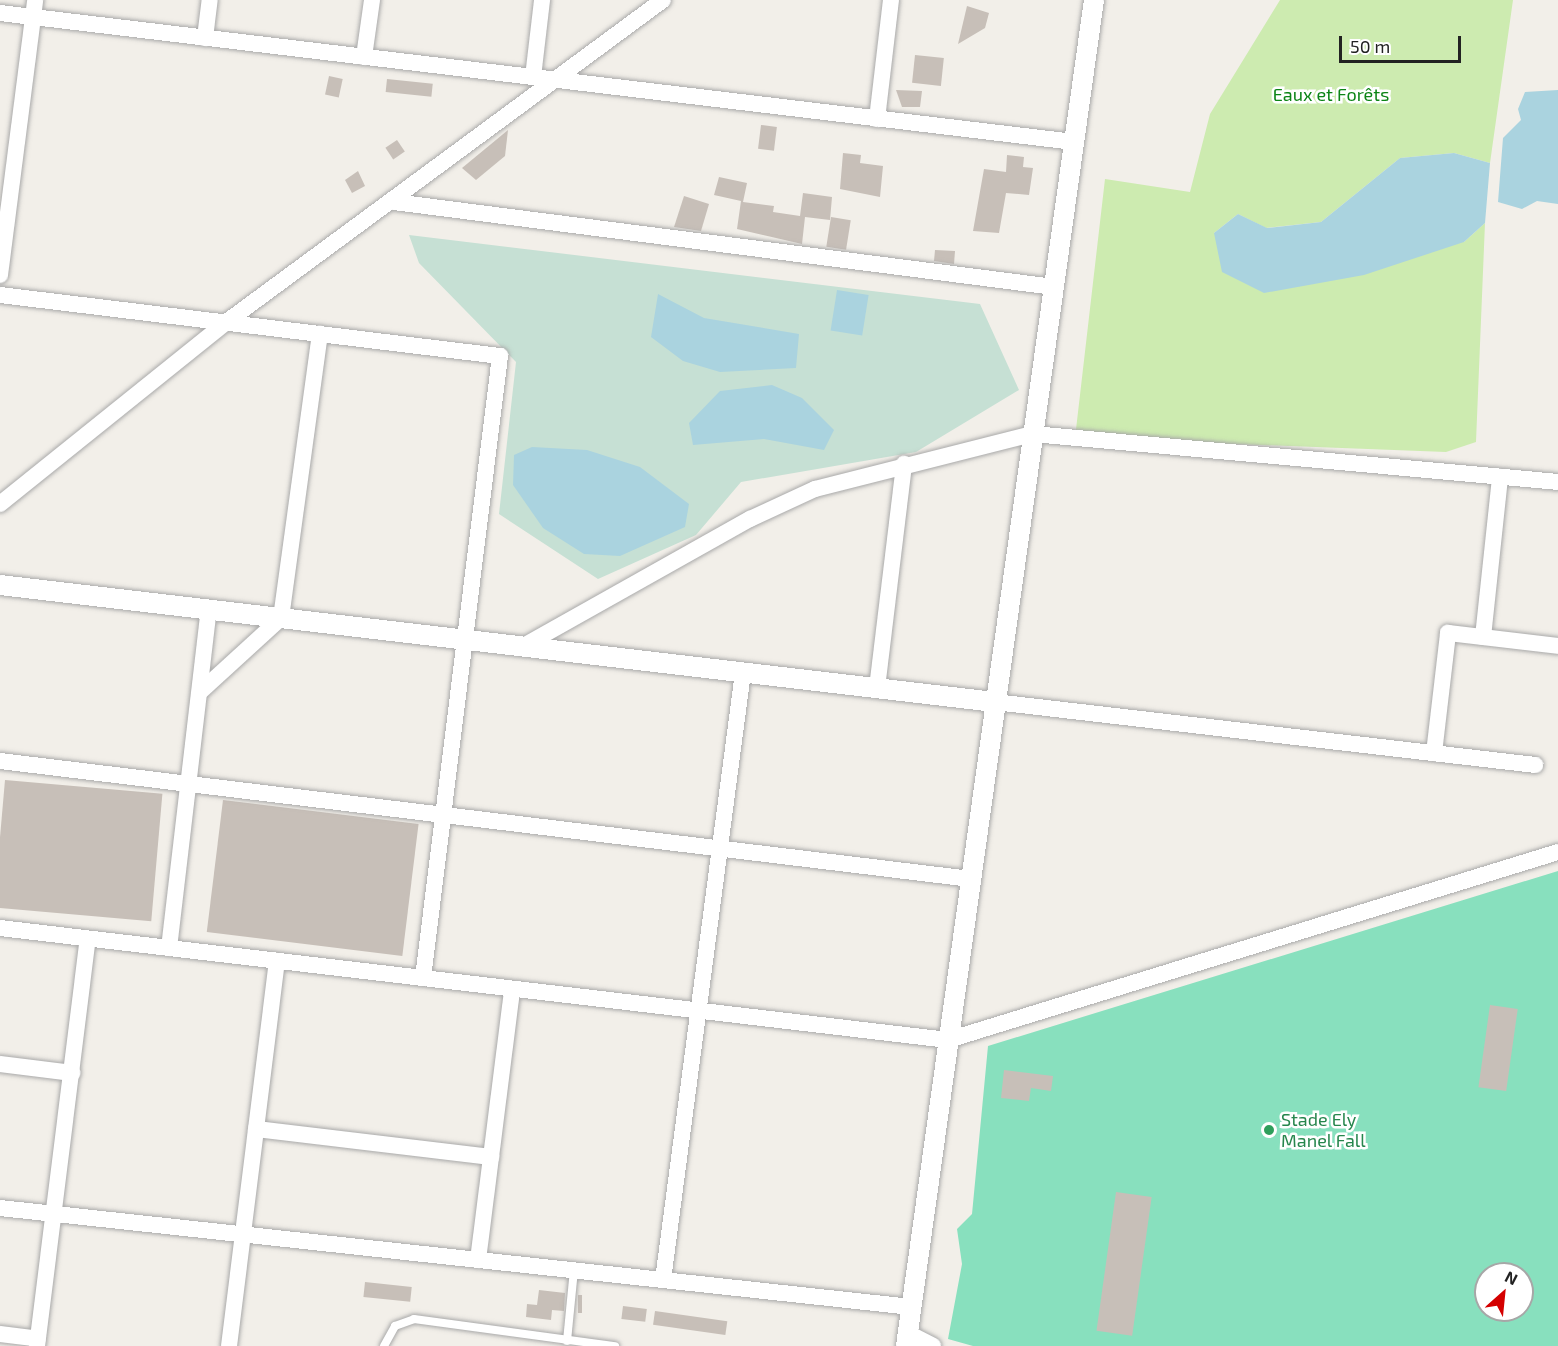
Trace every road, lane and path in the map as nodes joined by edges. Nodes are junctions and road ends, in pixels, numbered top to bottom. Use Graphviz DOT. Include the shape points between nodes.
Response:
graph roads {
  1 [pos="35,0"];
  2 [pos="210,0"];
  3 [pos="372,0"];
  4 [pos="543,0"];
  5 [pos="663,0"];
  6 [pos="891,0"];
  7 [pos="1094,0"];
  8 [pos="0,13"];
  9 [pos="33,17"];
  10 [pos="205,38"];
  11 [pos="364,57"];
  12 [pos="533,77"];
  13 [pos="557,80"];
  14 [pos="877,119"];
  15 [pos="1074,142"];
  16 [pos="394,202"];
  17 [pos="0,275"];
  18 [pos="1054,287"];
  19 [pos="0,295"];
  20 [pos="225,323"];
  21 [pos="320,334"];
  22 [pos="1033,434"];
  23 [pos="904,464"];
  24 [pos="1500,477"];
  25 [pos="1558,482"];
  26 [pos="0,504"];
  27 [pos="0,585"];
  28 [pos="210,610"];
  29 [pos="281,618"];
  30 [pos="1483,637"];
  31 [pos="465,639"];
  32 [pos="527,644"];
  33 [pos="1558,646"];
  34 [pos="743,672"];
  35 [pos="877,688"];
  36 [pos="200,692"];
  37 [pos="995,702"];
  38 [pos="1434,753"];
  39 [pos="0,761"];
  40 [pos="1535,765"];
  41 [pos="189,784"];
  42 [pos="444,814"];
  43 [pos="721,849"];
  44 [pos="1558,852"];
  45 [pos="971,879"];
  46 [pos="0,928"];
  47 [pos="88,939"];
  48 [pos="169,948"];
  49 [pos="277,961"];
  50 [pos="423,978"];
  51 [pos="512,989"];
  52 [pos="698,1011"];
  53 [pos="948,1040"];
  54 [pos="0,1064"];
  55 [pos="72,1073"];
  56 [pos="256,1129"];
  57 [pos="491,1157"];
  58 [pos="0,1208"];
  59 [pos="54,1214"];
  60 [pos="243,1234"];
  61 [pos="478,1260"];
  62 [pos="574,1270"];
  63 [pos="663,1280"];
  64 [pos="911,1307"];
  65 [pos="0,1334"];
  66 [pos="907,1340"];
  67 [pos="567,1341"];
  68 [pos="38,1342"];
  69 [pos="548,1342"];
  70 [pos="229,1346"];
  71 [pos="384,1346"];
  72 [pos="615,1346"];
  73 [pos="933,1346"];
  1 -- 9 [label="street"];
  2 -- 10 [label="street"];
  3 -- 11 [label="street"];
  4 -- 12 [label="street"];
  5 -- 13 [label="street"];
  6 -- 14 [label="street"];
  7 -- 15 [label="street"];
  8 -- 9 [label="street"];
  9 -- 10 [label="street"];
  9 -- 17 [label="street"];
  10 -- 11 [label="street"];
  11 -- 12 [label="street"];
  12 -- 13 [label="street"];
  13 -- 14 [label="street"];
  13 -- 16 [label="street"];
  14 -- 15 [label="street"];
  15 -- 18 [label="street"];
  16 -- 18 [label="street"];
  16 -- 20 [label="street"];
  18 -- 22 [label="street"];
  19 -- 20 [label="street"];
  20 -- 21 [label="street"];
  20 -- 26 [label="street"];
  21 -- 29 [label="street"];
  21 -- 31 [label="street" via="500,356"];
  22 -- 23 [label="street"];
  22 -- 24 [label="street"];
  22 -- 37 [label="street"];
  23 -- 32 [label="street" via="815,489 750,519"];
  23 -- 35 [label="street"];
  24 -- 25 [label="street"];
  24 -- 30 [label="street"];
  27 -- 28 [label="street"];
  28 -- 29 [label="street"];
  28 -- 36 [label="street"];
  29 -- 31 [label="street"];
  29 -- 36 [label="street"];
  30 -- 33 [label="street"];
  30 -- 38 [label="street" via="1448,633"];
  31 -- 32 [label="street"];
  31 -- 42 [label="street"];
  32 -- 34 [label="street"];
  34 -- 35 [label="street"];
  34 -- 43 [label="street"];
  35 -- 37 [label="street"];
  36 -- 41 [label="street"];
  37 -- 38 [label="street"];
  37 -- 45 [label="street"];
  38 -- 40 [label="street"];
  39 -- 41 [label="street"];
  41 -- 42 [label="street"];
  41 -- 48 [label="street"];
  42 -- 43 [label="street"];
  42 -- 50 [label="street"];
  43 -- 45 [label="street"];
  43 -- 52 [label="street"];
  44 -- 53 [label="street"];
  45 -- 53 [label="street"];
  46 -- 47 [label="street"];
  47 -- 48 [label="street"];
  47 -- 55 [label="street"];
  48 -- 49 [label="street"];
  49 -- 50 [label="street"];
  49 -- 56 [label="street"];
  50 -- 51 [label="street"];
  51 -- 52 [label="street"];
  51 -- 57 [label="street"];
  52 -- 53 [label="street"];
  52 -- 63 [label="street"];
  53 -- 64 [label="street"];
  54 -- 55 [label="street"];
  55 -- 59 [label="street"];
  56 -- 57 [label="street"];
  56 -- 60 [label="street"];
  57 -- 61 [label="street"];
  58 -- 59 [label="street"];
  59 -- 60 [label="street"];
  59 -- 68 [label="street"];
  60 -- 61 [label="street"];
  60 -- 70 [label="street"];
  61 -- 62 [label="street"];
  62 -- 63 [label="street"];
  62 -- 67 [label="lane"];
  63 -- 64 [label="street"];
  64 -- 66 [label="street"];
  65 -- 68 [label="street"];
  66 -- 73 [label="street"];
  67 -- 69 [label="lane"];
  67 -- 72 [label="lane"];
  69 -- 71 [label="lane" via="414,1319 395,1326"];
}
